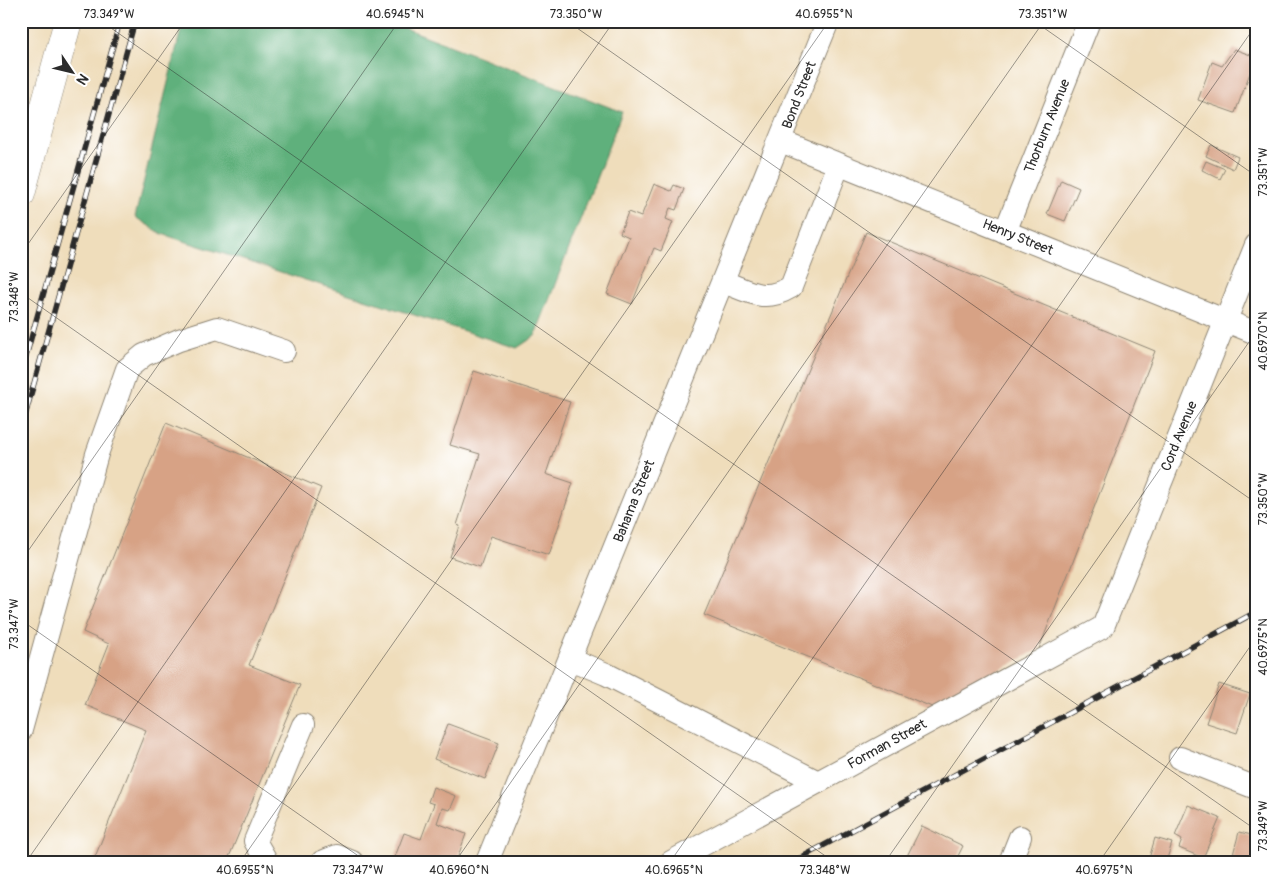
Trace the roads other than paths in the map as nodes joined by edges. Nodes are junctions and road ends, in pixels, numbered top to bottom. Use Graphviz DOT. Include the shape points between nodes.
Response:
graph roads {
  1 [pos="68,21"];
  2 [pos="828,21"];
  3 [pos="1089,21"];
  4 [pos="781,141"];
  5 [pos="839,164"];
  6 [pos="21,194"];
  7 [pos="1005,232"];
  8 [pos="1256,245"];
  9 [pos="724,282"];
  10 [pos="1225,320"];
  11 [pos="1256,333"];
  12 [pos="284,351"];
  13 [pos="1103,627"];
  14 [pos="570,659"];
  15 [pos="303,725"];
  16 [pos="21,730"];
  17 [pos="1180,758"];
  18 [pos="818,782"];
  19 [pos="1256,788"];
  20 [pos="1020,837"];
  21 [pos="267,862"];
  22 [pos="322,862"];
  23 [pos="352,862"];
  24 [pos="487,862"];
  25 [pos="671,862"];
  26 [pos="1010,862"];
  1 -- 6 [label="main road"];
  2 -- 4 [label="street, Bond Street"];
  3 -- 7 [label="street, Thorburn Avenue"];
  4 -- 5 [label="street, Henry Street"];
  4 -- 9 [label="street, Bahama Street"];
  5 -- 7 [label="street, Henry Street"];
  5 -- 9 [label="street" via="791,287 778,295 762,297"];
  7 -- 10 [label="street, Henry Street"];
  8 -- 10 [label="street, Cord Avenue"];
  9 -- 14 [label="street, Bahama Street"];
  10 -- 11 [label="street, Henry Street"];
  10 -- 13 [label="street, Cord Avenue"];
  12 -- 16 [label="street" via="217,328 144,355 127,368 96,454"];
  13 -- 18 [label="street, Forman Street"];
  14 -- 18 [label="street" via="606,674"];
  14 -- 24 [label="street, Bahama Street"];
  15 -- 21 [label="street" via="255,841"];
  17 -- 19 [label="street"];
  18 -- 25 [label="street, Forman Street"];
  20 -- 26 [label="street"];
  22 -- 23 [label="street" via="337,856"];
}
